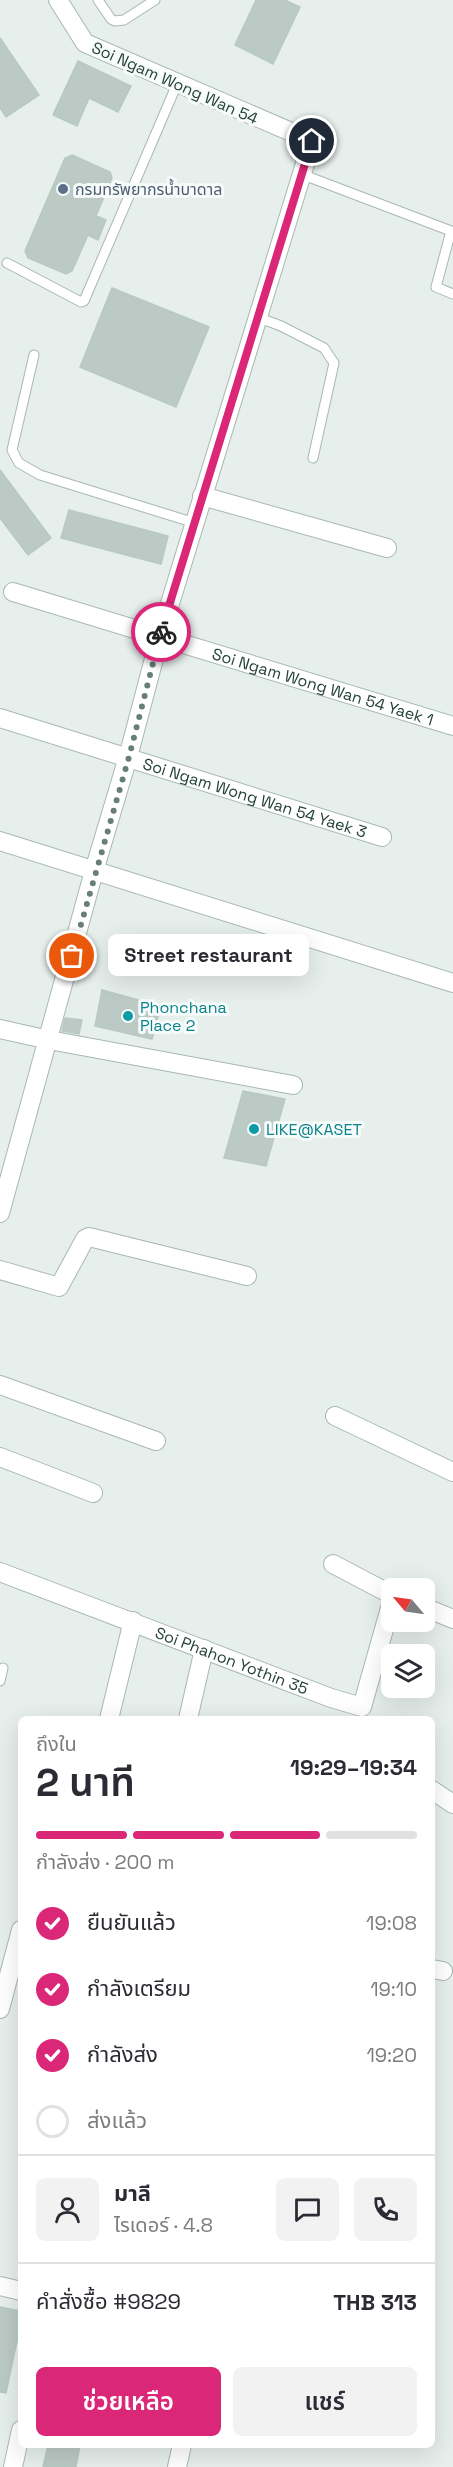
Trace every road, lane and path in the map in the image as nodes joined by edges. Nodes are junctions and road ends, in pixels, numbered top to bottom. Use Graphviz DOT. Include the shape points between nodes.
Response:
graph roads {
  1 [pos="58,0"];
  2 [pos="98,0"];
  3 [pos="155,0"];
  4 [pos="177,84"];
  5 [pos="301,174"];
  6 [pos="7,263"];
  7 [pos="453,294"];
  8 [pos="257,317"];
  9 [pos="34,355"];
  10 [pos="313,458"];
  11 [pos="202,496"];
  12 [pos="195,523"];
  13 [pos="387,549"];
  14 [pos="13,592"];
  15 [pos="160,636"];
  16 [pos="0,718"];
  17 [pos="453,726"];
  18 [pos="129,757"];
  19 [pos="382,837"];
  20 [pos="0,841"];
  21 [pos="94,871"];
  22 [pos="453,983"];
  23 [pos="0,1029"];
  24 [pos="49,1040"];
  25 [pos="293,1085"];
  26 [pos="2,1203"];
  27 [pos="0,1270"];
  28 [pos="247,1276"];
  29 [pos="0,1385"];
  30 [pos="335,1416"];
  31 [pos="156,1441"];
  32 [pos="0,1457"];
  33 [pos="453,1472"];
  34 [pos="93,1493"];
  35 [pos="333,1564"];
  36 [pos="0,1572"];
  37 [pos="381,1589"];
  38 [pos="435,1612"];
  39 [pos="453,1619"];
  40 [pos="133,1621"];
  41 [pos="383,1632"];
  42 [pos="204,1649"];
  43 [pos="3,1668"];
  44 [pos="0,1681"];
  45 [pos="361,1713"];
  46 [pos="110,1716"];
  47 [pos="189,1716"];
  48 [pos="435,1792"];
  49 [pos="453,1804"];
  50 [pos="18,1941"];
  51 [pos="0,2009"];
  52 [pos="0,2286"];
  53 [pos="18,2290"];
  54 [pos="18,2444"];
  55 [pos="181,2448"];
  56 [pos="13,2467"];
  57 [pos="177,2467"];
  1 -- 4 [label="street, Soi Ngam Wong Wan 54" via="85,43"];
  2 -- 3 [label="lane" via="115,21 124,20"];
  4 -- 5 [label="street, Soi Ngam Wong Wan 54" via="312,141"];
  4 -- 6 [label="lane" via="84,301"];
  5 -- 7 [label="lane" via="451,231 436,287"];
  5 -- 8 [label="street, Soi Ngam Wong Wan 54"];
  8 -- 10 [label="lane" via="324,348 334,363"];
  8 -- 11 [label="street, Soi Ngam Wong Wan 54"];
  9 -- 12 [label="lane" via="12,450 19,464 40,475"];
  11 -- 12 [label="street, Soi Ngam Wong Wan 54"];
  11 -- 13 [label="street"];
  12 -- 15 [label="street, Soi Ngam Wong Wan 54"];
  14 -- 15 [label="street, Soi Ngam Wong Wan 54 Yaek 1"];
  15 -- 17 [label="street, Soi Ngam Wong Wan 54 Yaek 1"];
  15 -- 18 [label="street, Soi Ngam Wong Wan 54"];
  16 -- 18 [label="street, Soi Ngam Wong Wan 54 Yaek 3"];
  18 -- 19 [label="street, Soi Ngam Wong Wan 54 Yaek 3"];
  18 -- 21 [label="street, Soi Ngam Wong Wan 54"];
  20 -- 21 [label="street"];
  21 -- 22 [label="street"];
  21 -- 24 [label="street, Soi Ngam Wong Wan 54"];
  23 -- 24 [label="street"];
  24 -- 25 [label="street"];
  24 -- 26 [label="street, Soi Ngam Wong Wan 54"];
  27 -- 28 [label="street" via="59,1287 89,1237"];
  29 -- 31 [label="street"];
  30 -- 33 [label="street"];
  32 -- 34 [label="street"];
  35 -- 37 [label="street"];
  36 -- 40 [label="street, Soi Phahon Yothin 35"];
  38 -- 39 [label="street"];
  40 -- 42 [label="street, Soi Phahon Yothin 35"];
  40 -- 46 [label="street"];
  41 -- 45 [label="street, Soi Phahon Yothin 35"];
  42 -- 45 [label="street, Soi Phahon Yothin 35"];
  42 -- 47 [label="street"];
  43 -- 44 [label="lane"];
  48 -- 49 [label="street"];
  50 -- 51 [label="street"];
  52 -- 53 [label="street"];
  54 -- 56 [label="street"];
  55 -- 57 [label="street"];
}
